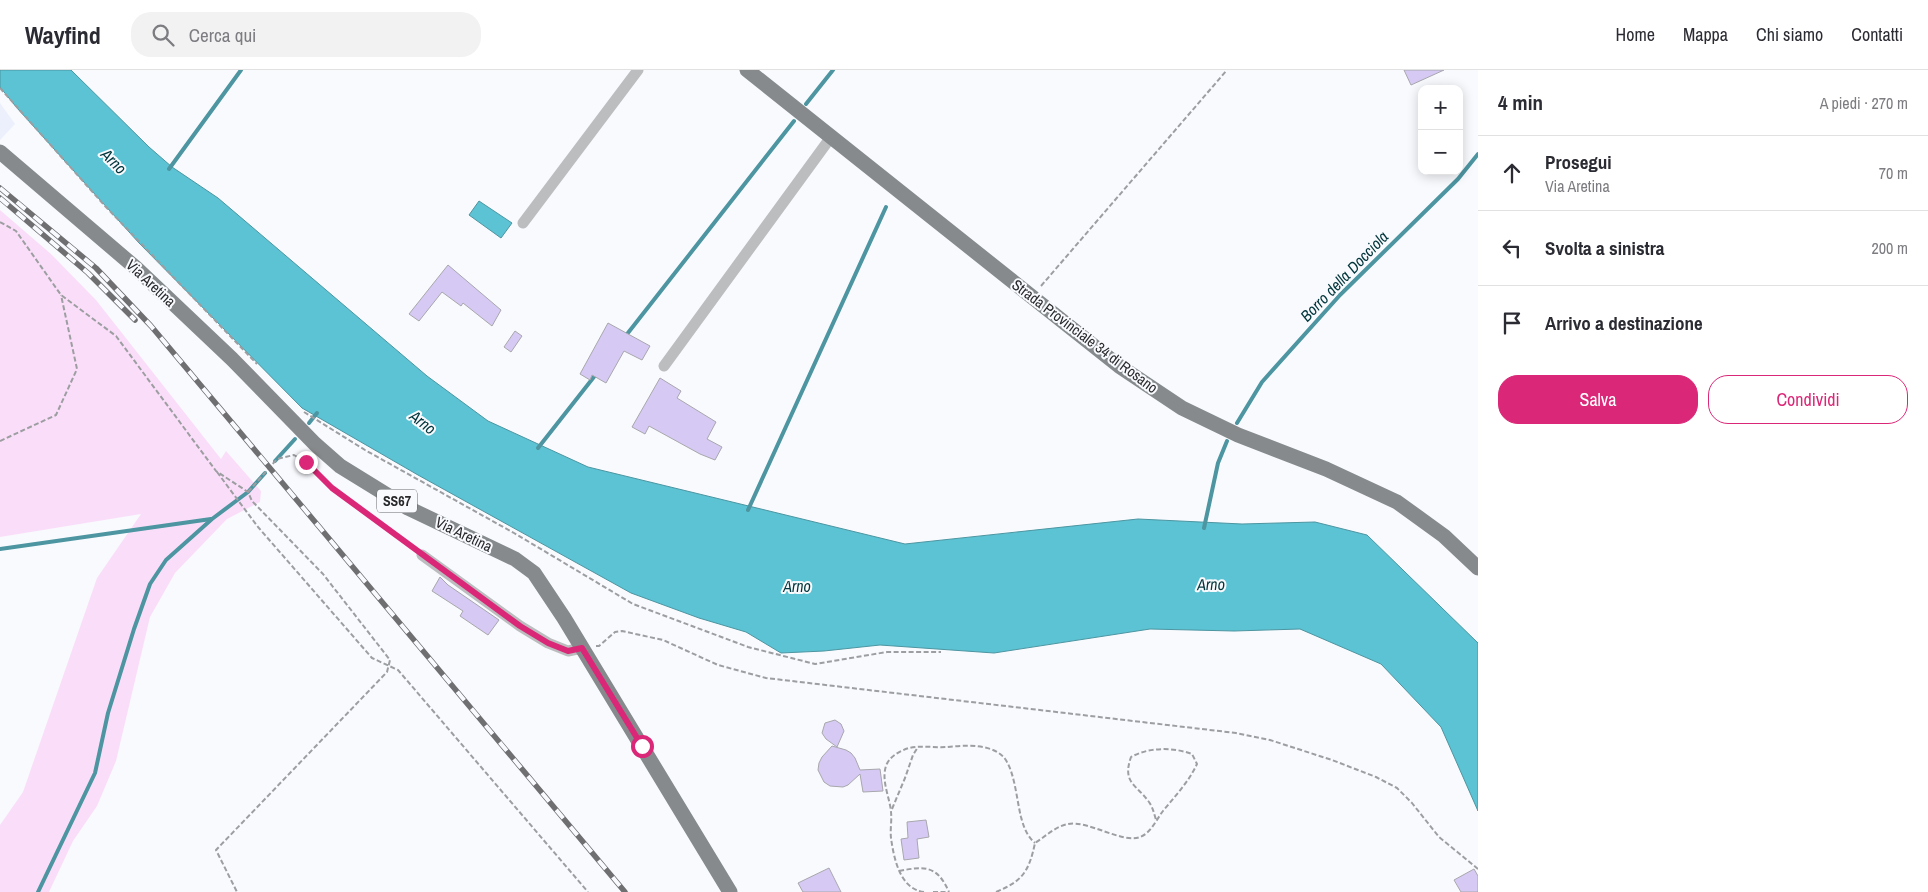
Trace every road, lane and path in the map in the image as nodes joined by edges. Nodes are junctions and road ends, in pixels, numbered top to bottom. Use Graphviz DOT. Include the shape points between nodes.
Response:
graph roads {
  1 [pos="638,70"];
  2 [pos="747,70"];
  3 [pos="1227,70"];
  4 [pos="0,88"];
  5 [pos="831,137"];
  6 [pos="0,152"];
  7 [pos="0,222"];
  8 [pos="523,223"];
  9 [pos="61,295"];
  10 [pos="1032,297"];
  11 [pos="664,366"];
  12 [pos="261,368"];
  13 [pos="303,412"];
  14 [pos="0,441"];
  15 [pos="216,471"];
  16 [pos="248,492"];
  17 [pos="422,555"];
  18 [pos="1478,568"];
  19 [pos="582,648"];
  20 [pos="941,652"];
  21 [pos="388,666"];
  22 [pos="918,748"];
  23 [pos="891,810"];
  24 [pos="1156,820"];
  25 [pos="1035,843"];
  26 [pos="1478,869"];
  27 [pos="899,872"];
  28 [pos="237,892"];
  29 [pos="588,892"];
  30 [pos="730,892"];
  31 [pos="924,892"];
  32 [pos="933,892"];
  33 [pos="949,892"];
  34 [pos="996,892"];
  1 -- 8 [label="street"];
  2 -- 5 [label="main road, Strada Provinciale 34 di Rosano"];
  3 -- 10 [label="path"];
  4 -- 12 [label="path" via="105,206"];
  5 -- 10 [label="main road, Strada Provinciale 34 di Rosano"];
  5 -- 11 [label="street"];
  6 -- 19 [label="main road, Via Aretina / SS67" via="136,268 340,466 408,508 515,559 534,573"];
  7 -- 9 [label="path" via="16,231"];
  9 -- 14 [label="path" via="77,369 56,415"];
  9 -- 15 [label="path" via="116,336"];
  10 -- 18 [label="main road, Strada Provinciale 34 di Rosano" via="1119,366 1182,408 1398,502 1444,536"];
  13 -- 20 [label="path" via="633,604 748,647 815,664 887,652"];
  15 -- 16 [label="path"];
  15 -- 21 [label="path" via="265,534 372,658"];
  16 -- 17 [label="path" via="277,459 294,455 306,462 332,488"];
  16 -- 21 [label="path" via="252,501 323,574 390,660"];
  17 -- 19 [label="street" via="548,643 568,651"];
  19 -- 26 [label="path" via="599,646 615,632 622,631 663,640 718,665 766,678 1226,732 1270,740 1332,760 1397,788 1439,837"];
  19 -- 30 [label="main road, Via Aretina / SS67"];
  21 -- 28 [label="path" via="387,672 216,850"];
  21 -- 29 [label="path" via="398,670"];
  22 -- 23 [label="path"];
  22 -- 23 [label="path" via="899,752 886,766"];
  22 -- 25 [label="path" via="982,747 1007,760 1028,838"];
  23 -- 27 [label="path" via="891,838"];
  24 -- 24 [label="path" via="1153,809 1130,779 1127,768 1131,757 1142,751 1180,750 1192,754 1197,764 1191,776"];
  24 -- 25 [label="path" via="1140,838 1126,838 1069,823"];
  25 -- 34 [label="path" via="1025,874 1012,886"];
  27 -- 31 [label="path" via="914,891"];
  27 -- 33 [label="path" via="931,869 943,879"];
  32 -- 33 [label="path"];
}
